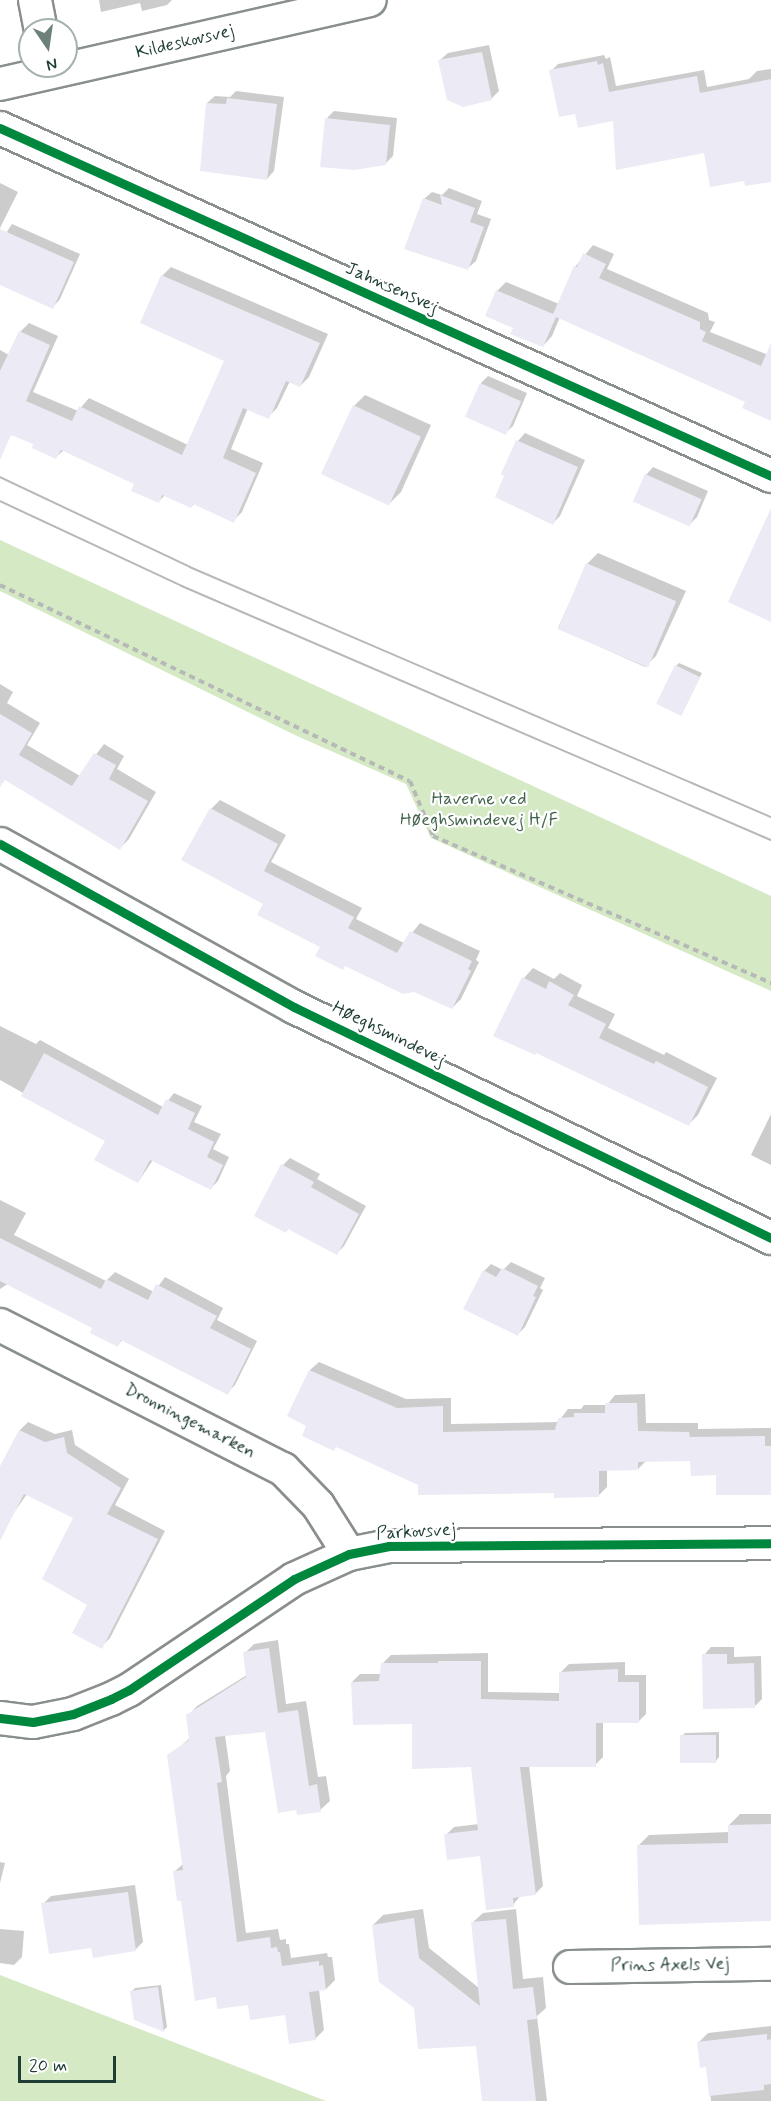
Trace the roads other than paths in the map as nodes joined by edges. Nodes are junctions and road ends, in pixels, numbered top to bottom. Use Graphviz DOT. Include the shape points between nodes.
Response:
graph roads {
  1 [pos="35,0"];
  2 [pos="370,0"];
  3 [pos="39,18"];
  4 [pos="78,63"];
  5 [pos="20,78"];
  6 [pos="0,84"];
  7 [pos="0,128"];
  8 [pos="771,476"];
  9 [pos="0,844"];
  10 [pos="771,1238"];
  11 [pos="0,1324"];
  12 [pos="771,1543"];
  13 [pos="349,1554"];
  14 [pos="0,1718"];
  15 [pos="771,1964"];
  16 [pos="570,1967"];
  1 -- 3 [label="street"];
  2 -- 4 [label="street, Kildeskovsvej"];
  5 -- 6 [label="street, Kildeskovsvej"];
  7 -- 8 [label="street, Jahnsensvej"];
  9 -- 10 [label="street, Høeghsmindevej" via="294,1006"];
  11 -- 13 [label="street, Dronningemarken" via="283,1469 318,1505"];
  12 -- 13 [label="street, Parkovsvej" via="389,1546"];
  13 -- 14 [label="street, Parkovsvej" via="294,1579 111,1699 73,1714 33,1722"];
  15 -- 16 [label="street, Prins Axels Vej"];
}
